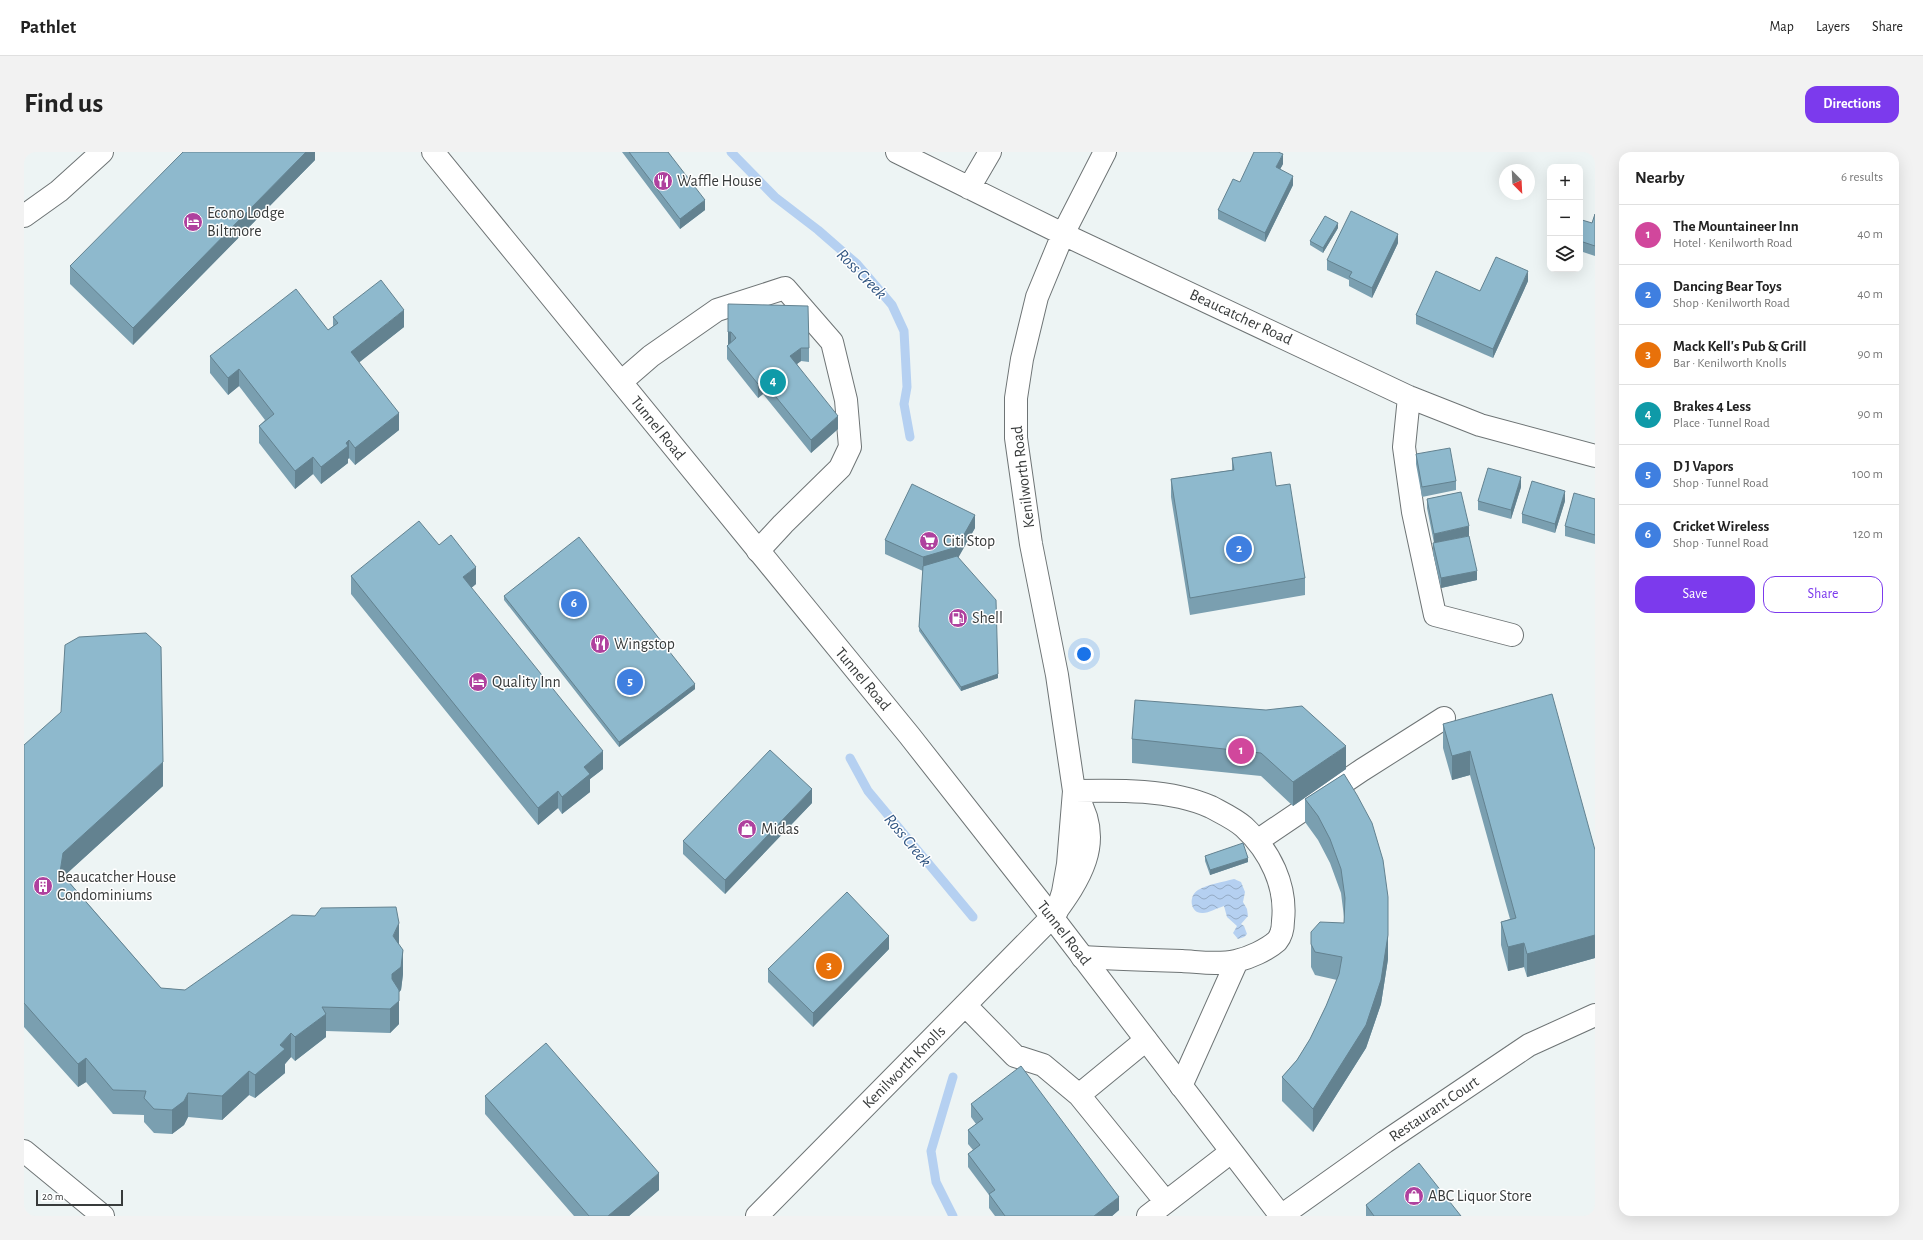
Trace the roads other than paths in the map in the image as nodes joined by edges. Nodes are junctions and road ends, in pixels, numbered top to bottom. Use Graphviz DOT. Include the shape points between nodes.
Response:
graph roads {
  1 [pos="102,152"];
  2 [pos="433,152"];
  3 [pos="897,152"];
  4 [pos="990,152"];
  5 [pos="1105,152"];
  6 [pos="969,188"];
  7 [pos="24,216"];
  8 [pos="1063,234"];
  9 [pos="621,382"];
  10 [pos="1409,397"];
  11 [pos="1595,456"];
  12 [pos="758,551"];
  13 [pos="1512,635"];
  14 [pos="1444,718"];
  15 [pos="1074,791"];
  16 [pos="1257,841"];
  17 [pos="1054,914"];
  18 [pos="1082,957"];
  19 [pos="1237,961"];
  20 [pos="965,1005"];
  21 [pos="1595,1015"];
  22 [pos="1146,1040"];
  23 [pos="1181,1086"];
  24 [pos="1079,1095"];
  25 [pos="24,1151"];
  26 [pos="1231,1152"];
  27 [pos="1165,1201"];
  28 [pos="103,1216"];
  29 [pos="756,1216"];
  30 [pos="1148,1216"];
  31 [pos="1281,1216"];
  1 -- 7 [label="street" via="59,191"];
  2 -- 9 [label="street, Tunnel Road"];
  3 -- 6 [label="street, Beaucatcher Road"];
  4 -- 6 [label="street"];
  5 -- 8 [label="street, Kenilworth Road"];
  6 -- 8 [label="street, Beaucatcher Road"];
  8 -- 10 [label="street, Beaucatcher Road"];
  8 -- 15 [label="street, Kenilworth Road" via="1037,297 1022,359 1016,398 1016,438 1031,544 1057,675"];
  9 -- 12 [label="street, Tunnel Road"];
  9 -- 12 [label="street" via="651,356 717,310 785,288 832,342 846,400 850,447 840,468"];
  10 -- 11 [label="street, Beaucatcher Road" via="1480,426"];
  10 -- 13 [label="street" via="1404,447 1412,512 1435,614"];
  12 -- 17 [label="street, Tunnel Road"];
  14 -- 16 [label="street"];
  15 -- 16 [label="street" via="1146,793 1191,800 1227,816 1243,826"];
  15 -- 17 [label="street, Kenilworth Road" via="1082,806 1088,827 1088,850 1079,877"];
  16 -- 19 [label="street" via="1277,876 1284,903 1283,924 1277,941"];
  17 -- 18 [label="street, Tunnel Road"];
  17 -- 20 [label="street, Kenilworth Knolls"];
  18 -- 19 [label="street" via="1214,964"];
  18 -- 22 [label="street, Tunnel Road"];
  19 -- 23 [label="street"];
  20 -- 24 [label="street" via="1015,1056 1043,1065"];
  20 -- 29 [label="street, Kenilworth Knolls"];
  21 -- 31 [label="street, Restaurant Court" via="1529,1045"];
  22 -- 23 [label="street, Tunnel Road"];
  22 -- 24 [label="street"];
  23 -- 26 [label="street, Tunnel Road"];
  24 -- 27 [label="street"];
  25 -- 28 [label="street"];
  26 -- 27 [label="street"];
  26 -- 31 [label="street, Tunnel Road"];
  27 -- 30 [label="street"];
}
